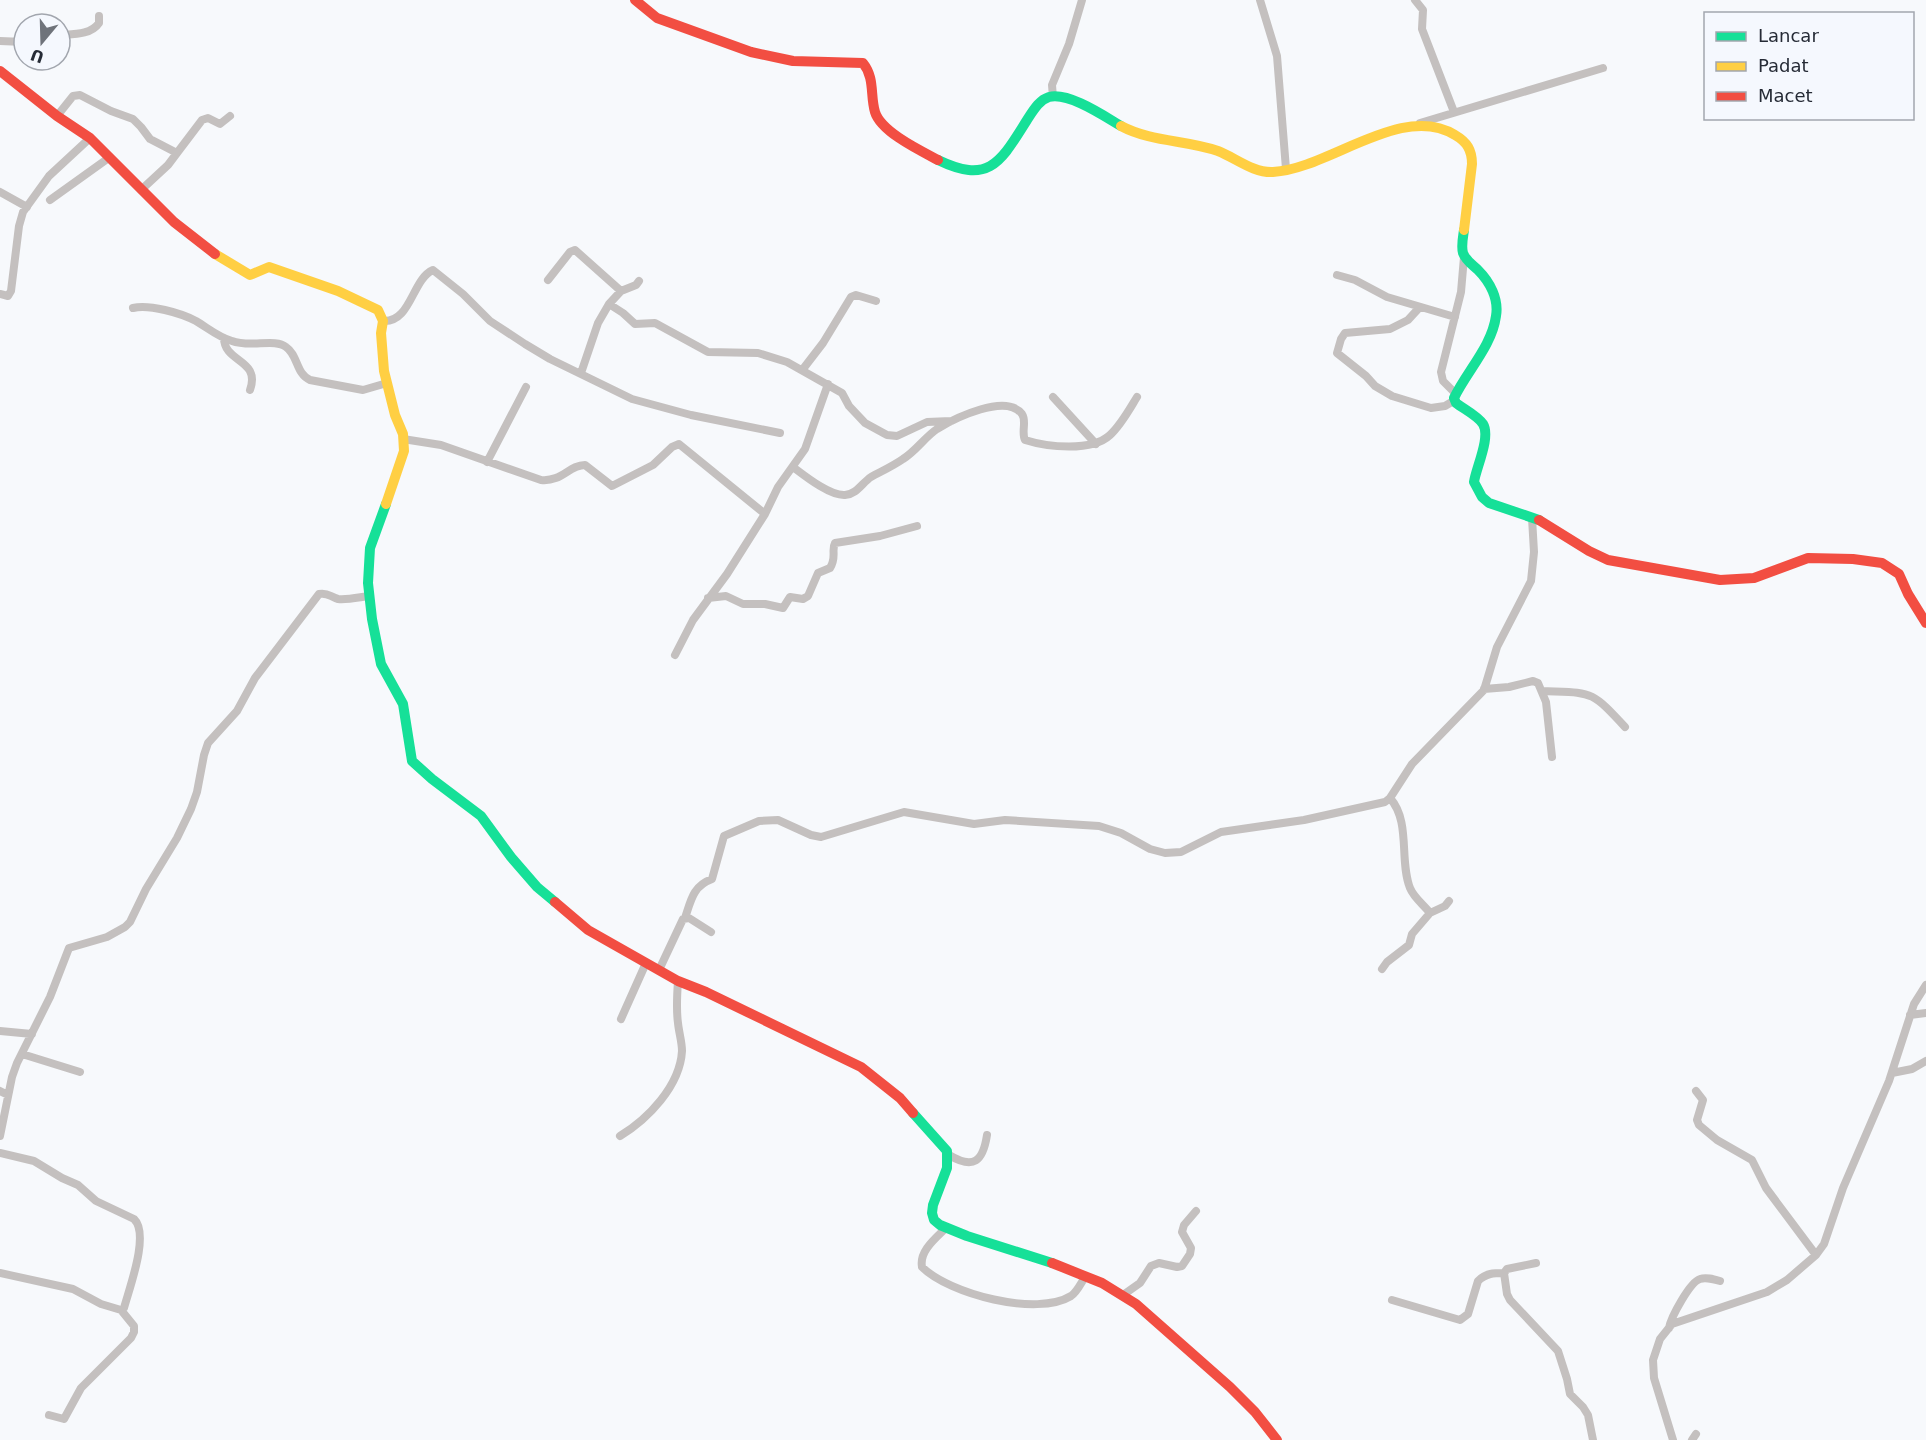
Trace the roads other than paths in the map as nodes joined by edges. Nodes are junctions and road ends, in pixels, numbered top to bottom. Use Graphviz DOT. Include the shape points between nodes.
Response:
graph roads {
  1 [pos="635,0"];
  2 [pos="1082,0"];
  3 [pos="1260,0"];
  4 [pos="1414,0"];
  5 [pos="99,16"];
  6 [pos="72,34"];
  7 [pos="1603,68"];
  8 [pos="0,71"];
  9 [pos="1053,97"];
  10 [pos="1454,112"];
  11 [pos="57,116"];
  12 [pos="230,116"];
  13 [pos="1413,126"];
  14 [pos="90,138"];
  15 [pos="177,153"];
  16 [pos="110,157"];
  17 [pos="1286,169"];
  18 [pos="141,190"];
  19 [pos="0,192"];
  20 [pos="50,200"];
  21 [pos="27,207"];
  22 [pos="1464,257"];
  23 [pos="1337,275"];
  24 [pos="548,280"];
  25 [pos="639,281"];
  26 [pos="621,291"];
  27 [pos="0,294"];
  28 [pos="876,301"];
  29 [pos="609,304"];
  30 [pos="133,308"];
  31 [pos="1419,308"];
  32 [pos="1455,317"];
  33 [pos="383,321"];
  34 [pos="224,338"];
  35 [pos="803,369"];
  36 [pos="581,373"];
  37 [pos="387,383"];
  38 [pos="828,384"];
  39 [pos="526,387"];
  40 [pos="250,390"];
  41 [pos="1053,397"];
  42 [pos="1455,397"];
  43 [pos="1137,398"];
  44 [pos="955,421"];
  45 [pos="780,433"];
  46 [pos="403,439"];
  47 [pos="1096,444"];
  48 [pos="487,462"];
  49 [pos="794,467"];
  50 [pos="765,514"];
  51 [pos="1532,518"];
  52 [pos="917,526"];
  53 [pos="369,596"];
  54 [pos="708,598"];
  55 [pos="1926,623"];
  56 [pos="675,655"];
  57 [pos="1484,689"];
  58 [pos="1542,691"];
  59 [pos="1625,728"];
  60 [pos="1552,757"];
  61 [pos="1390,798"];
  62 [pos="1449,901"];
  63 [pos="1430,913"];
  64 [pos="685,918"];
  65 [pos="711,932"];
  66 [pos="646,963"];
  67 [pos="1382,969"];
  68 [pos="659,970"];
  69 [pos="678,981"];
  70 [pos="1926,985"];
  71 [pos="1926,1013"];
  72 [pos="1911,1015"];
  73 [pos="621,1019"];
  74 [pos="0,1031"];
  75 [pos="32,1034"];
  76 [pos="22,1054"];
  77 [pos="1926,1061"];
  78 [pos="80,1072"];
  79 [pos="1892,1073"];
  80 [pos="1696,1090"];
  81 [pos="0,1091"];
  82 [pos="8,1095"];
  83 [pos="987,1135"];
  84 [pos="0,1136"];
  85 [pos="620,1136"];
  86 [pos="0,1153"];
  87 [pos="949,1155"];
  88 [pos="1196,1211"];
  89 [pos="946,1228"];
  90 [pos="1816,1255"];
  91 [pos="1536,1263"];
  92 [pos="0,1273"];
  93 [pos="1504,1273"];
  94 [pos="1085,1277"];
  95 [pos="1719,1281"];
  96 [pos="1123,1295"];
  97 [pos="1392,1300"];
  98 [pos="121,1310"];
  99 [pos="1669,1328"];
  100 [pos="50,1415"];
  101 [pos="1277,1440"];
  102 [pos="1593,1440"];
  103 [pos="1673,1440"];
  1 -- 9 [label="street" via="657,18 752,52 793,61 863,63 869,71 875,114 880,122 914,147 967,171 986,168 1005,154 1039,103"];
  2 -- 9 [label="street" via="1052,85"];
  3 -- 17 [label="street" via="1277,56"];
  4 -- 10 [label="street" via="1424,10 1422,29"];
  5 -- 6 [label="street" via="95,28"];
  7 -- 10 [label="street"];
  8 -- 11 [label="street"];
  9 -- 17 [label="street" via="1073,102 1134,132 1216,150 1264,171"];
  10 -- 13 [label="street"];
  11 -- 14 [label="street"];
  11 -- 15 [label="street" via="73,96 80,95 133,119 150,139"];
  12 -- 15 [label="street" via="220,124 208,118 202,120"];
  13 -- 17 [label="street"];
  13 -- 22 [label="street" via="1440,127 1465,141 1470,150"];
  14 -- 16 [label="street"];
  14 -- 21 [label="street" via="49,176"];
  15 -- 18 [label="street"];
  16 -- 18 [label="street"];
  16 -- 20 [label="street"];
  18 -- 33 [label="street" via="221,259 250,275 269,267 338,291 378,310"];
  19 -- 21 [label="street"];
  21 -- 27 [label="street" via="18,226 11,291 8,296"];
  22 -- 32 [label="street"];
  22 -- 42 [label="street" via="1480,272 1498,305 1492,331"];
  23 -- 31 [label="street"];
  24 -- 26 [label="street" via="575,250"];
  25 -- 26 [label="street"];
  26 -- 29 [label="street"];
  28 -- 35 [label="street" via="851,297"];
  29 -- 35 [label="street" via="635,324 655,323 703,351 758,353"];
  29 -- 36 [label="street" via="598,323"];
  30 -- 34 [label="street" via="152,307 195,320"];
  31 -- 32 [label="street"];
  31 -- 42 [label="street" via="1408,320 1390,329 1345,333 1337,353 1392,396 1431,408 1445,406"];
  32 -- 42 [label="street" via="1441,374"];
  33 -- 36 [label="street" via="397,316 419,282 433,270 490,321"];
  33 -- 37 [label="street"];
  34 -- 37 [label="street" via="244,345 279,343 290,350 299,369 310,380 363,390"];
  34 -- 40 [label="street" via="228,350 251,372"];
  35 -- 38 [label="street"];
  36 -- 45 [label="street" via="651,405"];
  37 -- 46 [label="street"];
  38 -- 44 [label="street" via="842,393 865,423 888,435 897,436 927,422"];
  38 -- 49 [label="street" via="805,449"];
  39 -- 48 [label="street"];
  41 -- 47 [label="street"];
  42 -- 51 [label="street" via="1485,428 1476,488 1489,503"];
  43 -- 47 [label="street" via="1119,426"];
  44 -- 47 [label="street" via="996,405 1011,407 1024,418 1025,440 1051,445"];
  44 -- 49 [label="street" via="937,429 906,458 870,478 855,492 835,492"];
  46 -- 48 [label="street" via="441,445"];
  46 -- 53 [label="street" via="401,461 370,548"];
  48 -- 50 [label="street" via="545,481 585,465 612,486 653,465 679,444"];
  49 -- 50 [label="street" via="778,487"];
  50 -- 54 [label="street"];
  51 -- 55 [label="street" via="1608,560 1720,580 1754,578 1808,558 1882,563 1899,574"];
  51 -- 57 [label="street" via="1531,581 1497,647"];
  52 -- 54 [label="street" via="835,543 832,566 818,573 808,596 791,597 783,608 743,604 726,596"];
  53 -- 66 [label="street" via="381,664 405,710 412,761 481,816 537,887 588,930"];
  53 -- 75 [label="street" via="337,599 322,593 316,598 255,678 237,711 208,743 188,816 130,922 107,937 69,948 51,998"];
  54 -- 56 [label="street"];
  57 -- 58 [label="street" via="1533,681"];
  57 -- 61 [label="street" via="1412,764"];
  58 -- 59 [label="street" via="1589,694 1604,704"];
  58 -- 60 [label="street"];
  61 -- 63 [label="street" via="1400,815 1411,890"];
  61 -- 64 [label="street" via="1380,804 1304,820 1221,832 1181,852 1165,853 1099,826 1005,820 974,824 904,812 821,837 784,821 759,821 723,836 712,879 700,885"];
  62 -- 63 [label="street"];
  63 -- 67 [label="street" via="1409,945"];
  64 -- 65 [label="street"];
  64 -- 68 [label="street"];
  66 -- 68 [label="street"];
  66 -- 73 [label="street"];
  68 -- 69 [label="street"];
  69 -- 85 [label="street" via="682,1055 674,1077 659,1103"];
  69 -- 87 [label="street" via="861,1067 900,1098"];
  70 -- 72 [label="street"];
  71 -- 72 [label="street"];
  72 -- 79 [label="street"];
  74 -- 75 [label="street"];
  75 -- 76 [label="street"];
  76 -- 78 [label="street"];
  76 -- 82 [label="street"];
  77 -- 79 [label="street"];
  79 -- 90 [label="street" via="1846,1180 1824,1244"];
  80 -- 90 [label="street" via="1703,1100 1699,1125 1752,1160 1769,1193"];
  81 -- 82 [label="street"];
  82 -- 84 [label="street"];
  83 -- 87 [label="street" via="982,1155 974,1162"];
  86 -- 98 [label="street" via="34,1161 78,1185 96,1202 138,1223 138,1265"];
  87 -- 89 [label="street" via="931,1210 936,1223"];
  88 -- 96 [label="street" via="1182,1232 1191,1248 1182,1266 1151,1266 1140,1283"];
  89 -- 94 [label="street"];
  89 -- 94 [label="street" via="924,1252 922,1267 941,1281 972,1293 1028,1305 1071,1296"];
  90 -- 99 [label="street" via="1767,1292"];
  91 -- 93 [label="street"];
  92 -- 98 [label="street" via="73,1289"];
  93 -- 97 [label="street" via="1482,1277 1468,1314 1460,1320"];
  93 -- 102 [label="street" via="1510,1300 1558,1352 1570,1394 1588,1415"];
  94 -- 96 [label="street"];
  95 -- 99 [label="street" via="1695,1281 1672,1316"];
  96 -- 101 [label="street" via="1252,1408"];
  98 -- 100 [label="street" via="134,1326 131,1338 81,1388 64,1419"];
  99 -- 103 [label="street" via="1655,1350 1654,1378"];
}
